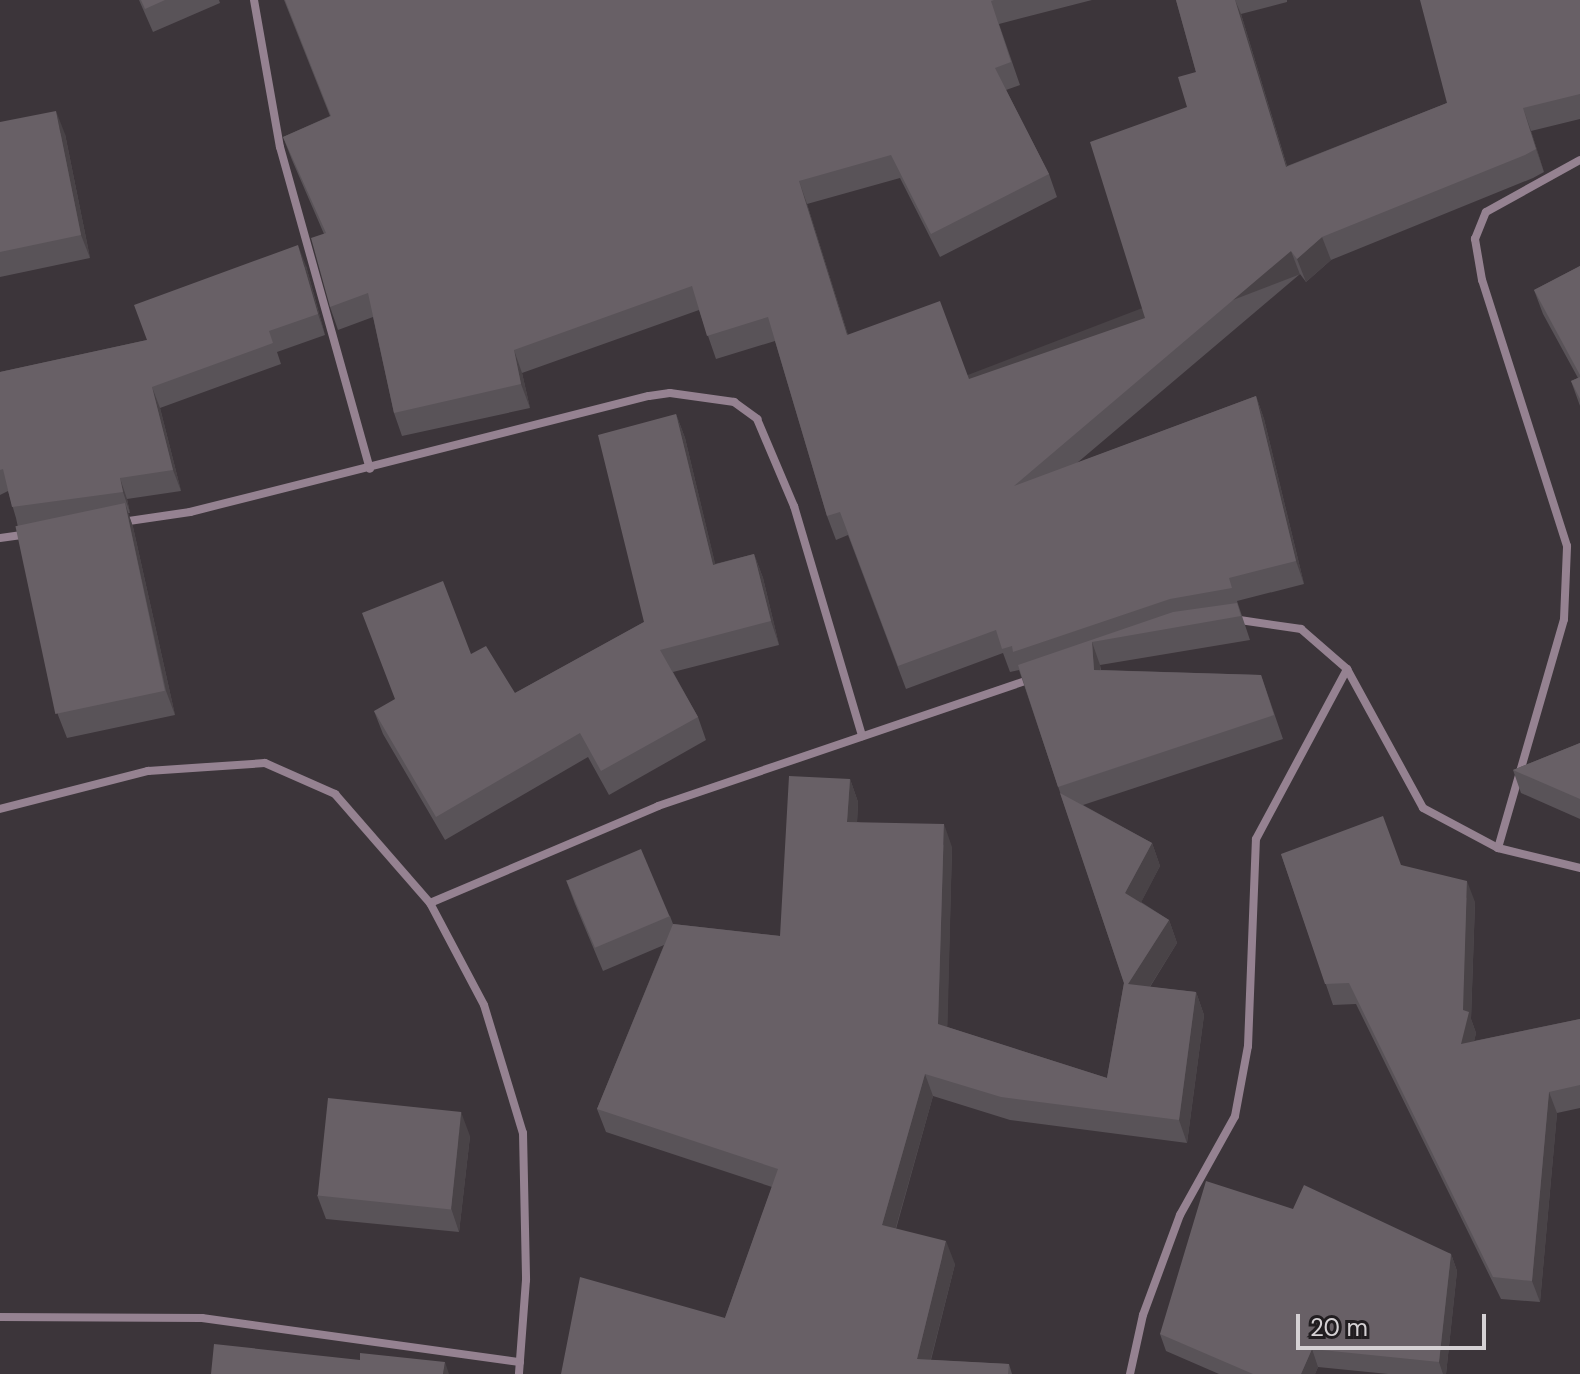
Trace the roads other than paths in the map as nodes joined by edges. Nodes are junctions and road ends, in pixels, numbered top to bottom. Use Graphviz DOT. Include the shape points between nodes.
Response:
graph roads {
  1 [pos="254,0"];
  2 [pos="1580,160"];
  3 [pos="370,469"];
  4 [pos="103,524"];
  5 [pos="44,532"];
  6 [pos="0,538"];
  7 [pos="1225,621"];
  8 [pos="1347,669"];
  9 [pos="1044,675"];
  10 [pos="862,736"];
  11 [pos="0,809"];
  12 [pos="1498,848"];
  13 [pos="1580,868"];
  14 [pos="430,903"];
  15 [pos="0,1317"];
  16 [pos="520,1362"];
  17 [pos="519,1374"];
  18 [pos="1130,1374"];
  1 -- 3 [label="street" via="280,147"];
  2 -- 12 [label="street" via="1486,212 1475,239 1482,280 1567,546 1564,619"];
  3 -- 4 [label="street" via="190,512"];
  3 -- 10 [label="street" via="649,396 670,393 734,402 757,419 794,506"];
  5 -- 6 [label="street"];
  7 -- 8 [label="street" via="1240,618 1301,629"];
  8 -- 12 [label="street" via="1423,808"];
  8 -- 18 [label="street" via="1256,839 1248,1046 1235,1116 1180,1215 1143,1315"];
  9 -- 10 [label="street"];
  10 -- 14 [label="street" via="658,806"];
  11 -- 14 [label="street" via="148,771 265,763 335,794"];
  12 -- 13 [label="street"];
  14 -- 16 [label="street" via="484,1005 523,1133 526,1280"];
  15 -- 16 [label="street" via="202,1318"];
  16 -- 17 [label="street"];
}
